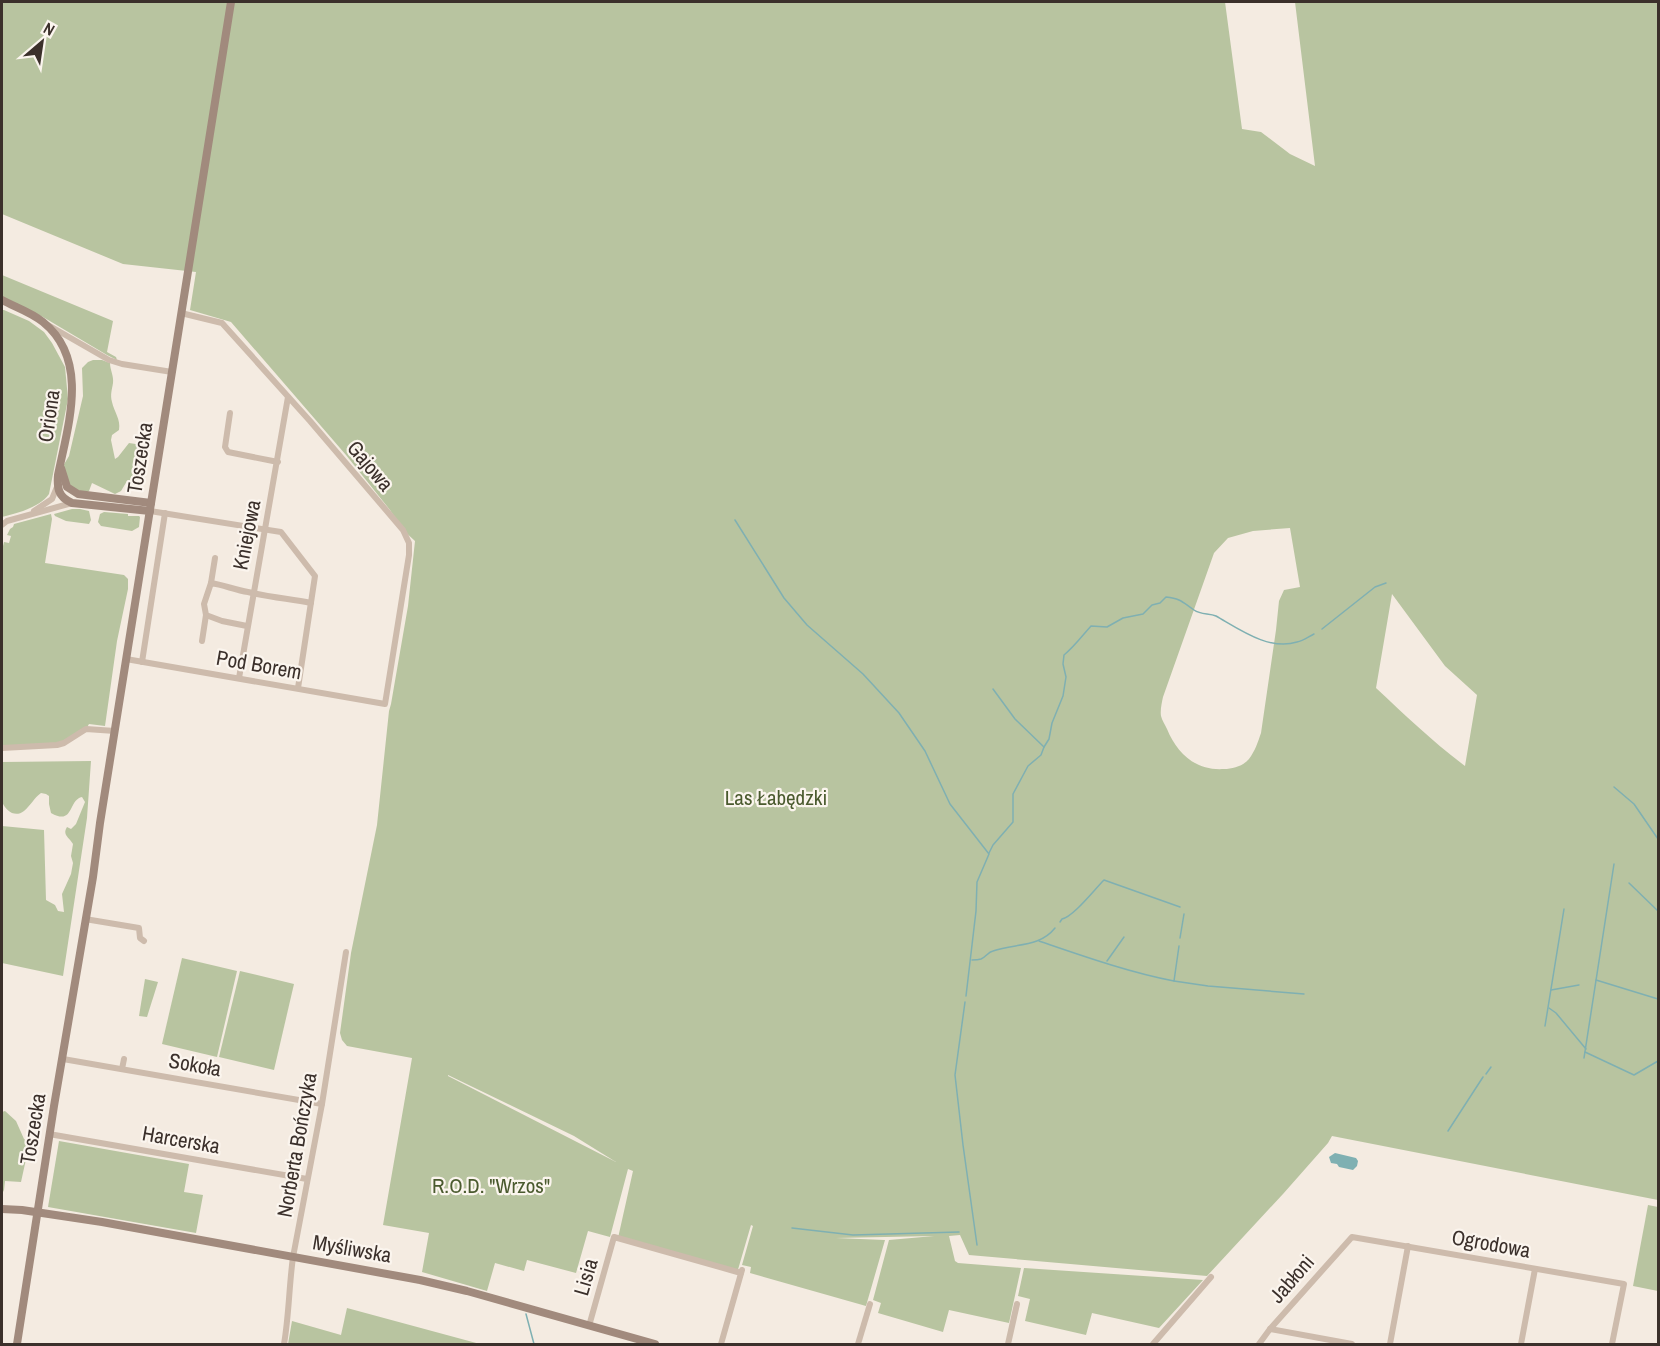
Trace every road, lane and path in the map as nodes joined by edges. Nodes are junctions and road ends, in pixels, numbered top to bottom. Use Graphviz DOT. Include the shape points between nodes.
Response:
graph roads {
  1 [pos="231,2"];
  2 [pos="2,300"];
  3 [pos="181,313"];
  4 [pos="43,322"];
  5 [pos="172,372"];
  6 [pos="288,397"];
  7 [pos="230,413"];
  8 [pos="278,462"];
  9 [pos="64,495"];
  10 [pos="150,507"];
  11 [pos="165,513"];
  12 [pos="28,515"];
  13 [pos="2,525"];
  14 [pos="265,529"];
  15 [pos="215,558"];
  16 [pos="211,583"];
  17 [pos="253,593"];
  18 [pos="311,603"];
  19 [pos="206,615"];
  20 [pos="247,626"];
  21 [pos="202,641"];
  22 [pos="126,659"];
  23 [pos="142,662"];
  24 [pos="239,678"];
  25 [pos="298,688"];
  26 [pos="385,704"];
  27 [pos="115,731"];
  28 [pos="2,748"];
  29 [pos="85,919"];
  30 [pos="144,941"];
  31 [pos="346,952"];
  32 [pos="63,1059"];
  33 [pos="124,1059"];
  34 [pos="122,1069"];
  35 [pos="322,1104"];
  36 [pos="49,1134"];
  37 [pos="307,1179"];
  38 [pos="2,1209"];
  39 [pos="38,1212"];
  40 [pos="1352,1237"];
  41 [pos="1408,1246"];
  42 [pos="293,1257"];
  43 [pos="1535,1269"];
  44 [pos="1210,1277"];
  45 [pos="870,1304"];
  46 [pos="1017,1304"];
  47 [pos="589,1326"];
  48 [pos="1270,1329"];
  49 [pos="17,1344"];
  50 [pos="284,1344"];
  51 [pos="655,1344"];
  52 [pos="721,1344"];
  53 [pos="858,1344"];
  54 [pos="1008,1344"];
  55 [pos="1153,1344"];
  56 [pos="1259,1344"];
  57 [pos="1352,1344"];
  58 [pos="1390,1344"];
  59 [pos="1521,1344"];
  60 [pos="1612,1344"];
  1 -- 3 [label="main road, Toszecka"];
  2 -- 4 [label="main road, Oriona"];
  3 -- 5 [label="main road, Toszecka"];
  3 -- 6 [label="street, Gajowa" via="222,323"];
  4 -- 5 [label="street" via="108,360"];
  4 -- 9 [label="main road, Oriona" via="64,349 72,380 61,462"];
  5 -- 10 [label="main road, Toszecka"];
  6 -- 8 [label="street, Kniejowa"];
  6 -- 26 [label="street, Gajowa" via="403,530 409,543"];
  7 -- 8 [label="street" via="225,447 228,452"];
  8 -- 14 [label="street, Kniejowa"];
  9 -- 10 [label="main road"];
  9 -- 12 [label="street"];
  9 -- 12 [label="street"];
  10 -- 11 [label="street"];
  10 -- 22 [label="main road, Toszecka"];
  11 -- 14 [label="street"];
  11 -- 23 [label="street, Toszecka"];
  12 -- 13 [label="street"];
  14 -- 17 [label="street, Kniejowa"];
  14 -- 18 [label="street" via="281,532 315,576"];
  15 -- 16 [label="street"];
  16 -- 17 [label="street"];
  16 -- 19 [label="street" via="204,604"];
  17 -- 18 [label="street"];
  17 -- 20 [label="street, Kniejowa"];
  18 -- 25 [label="street"];
  19 -- 20 [label="street"];
  19 -- 21 [label="street"];
  20 -- 24 [label="street, Kniejowa"];
  22 -- 23 [label="street, Pod Borem"];
  22 -- 27 [label="main road, Toszecka"];
  23 -- 24 [label="street, Pod Borem"];
  24 -- 25 [label="street, Pod Borem"];
  25 -- 26 [label="street, Pod Borem"];
  27 -- 28 [label="street" via="86,729 57,745"];
  27 -- 29 [label="main road, Toszecka"];
  29 -- 30 [label="street" via="139,928"];
  29 -- 32 [label="main road, Toszecka"];
  31 -- 35 [label="street, Norberta Bończyka"];
  32 -- 34 [label="street, Sokoła"];
  32 -- 36 [label="main road, Toszecka"];
  33 -- 34 [label="street"];
  34 -- 35 [label="street, Sokoła"];
  35 -- 37 [label="street, Norberta Bończyka"];
  36 -- 37 [label="street, Harcerska"];
  36 -- 39 [label="main road, Toszecka"];
  37 -- 42 [label="street, Norberta Bończyka"];
  38 -- 39 [label="main road, Myśliwska"];
  39 -- 42 [label="main road, Myśliwska"];
  39 -- 49 [label="main road, Toszecka"];
  40 -- 41 [label="street, Ogrodowa"];
  40 -- 48 [label="street, Jabłoni"];
  41 -- 43 [label="street, Ogrodowa"];
  41 -- 58 [label="street"];
  42 -- 47 [label="main road, Myśliwska" via="447,1286"];
  42 -- 50 [label="street, Norberta Bończyka"];
  43 -- 59 [label="street"];
  43 -- 60 [label="street, Ogrodowa" via="1624,1284"];
  44 -- 55 [label="street"];
  45 -- 53 [label="street"];
  46 -- 54 [label="street"];
  47 -- 51 [label="main road, Myśliwska"];
  47 -- 52 [label="street, Lisia" via="614,1237 742,1271"];
  48 -- 56 [label="street, Jabłoni"];
  48 -- 57 [label="street"];
}
